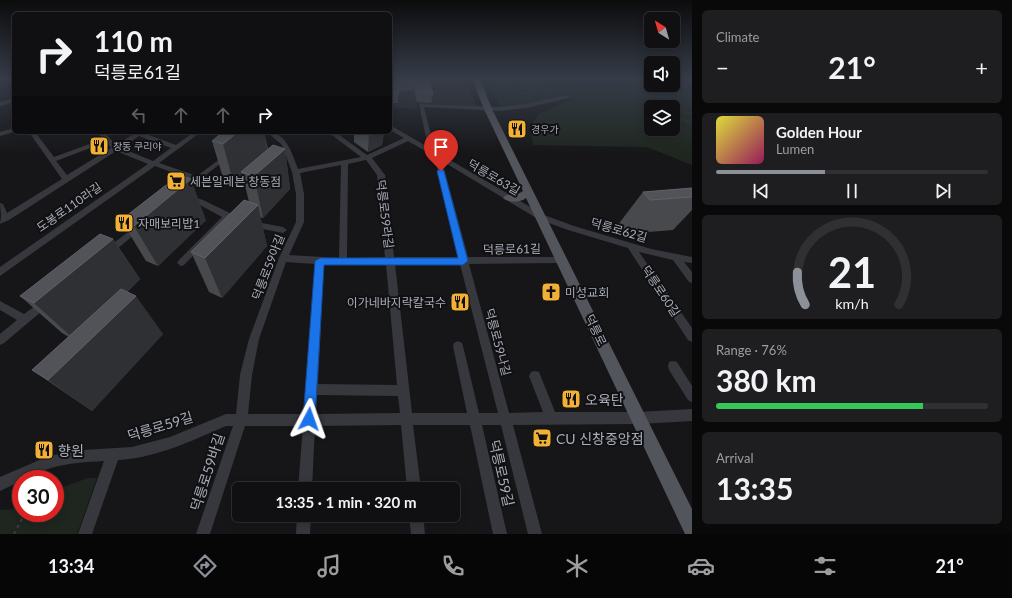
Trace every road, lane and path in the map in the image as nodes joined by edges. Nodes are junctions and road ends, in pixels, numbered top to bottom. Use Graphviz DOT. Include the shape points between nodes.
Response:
graph roads {
  1 [pos="486,104"];
  2 [pos="507,104"];
  3 [pos="534,104"];
  4 [pos="508,107"];
  5 [pos="488,109"];
  6 [pos="680,112"];
  7 [pos="692,113"];
  8 [pos="680,119"];
  9 [pos="692,123"];
  10 [pos="392,128"];
  11 [pos="12,131"];
  12 [pos="0,134"];
  13 [pos="33,134"];
  14 [pos="102,134"];
  15 [pos="138,134"];
  16 [pos="143,134"];
  17 [pos="195,134"];
  18 [pos="272,134"];
  19 [pos="334,134"];
  20 [pos="409,138"];
  21 [pos="107,140"];
  22 [pos="176,147"];
  23 [pos="115,148"];
  24 [pos="232,152"];
  25 [pos="437,156"];
  26 [pos="367,158"];
  27 [pos="52,160"];
  28 [pos="345,162"];
  29 [pos="152,163"];
  30 [pos="296,172"];
  31 [pos="66,179"];
  32 [pos="198,179"];
  33 [pos="528,192"];
  34 [pos="508,198"];
  35 [pos="0,206"];
  36 [pos="226,217"];
  37 [pos="541,217"];
  38 [pos="3,219"];
  39 [pos="148,220"];
  40 [pos="283,230"];
  41 [pos="630,245"];
  42 [pos="676,257"];
  43 [pos="283,258"];
  44 [pos="98,260"];
  45 [pos="562,260"];
  46 [pos="692,260"];
  47 [pos="320,261"];
  48 [pos="343,261"];
  49 [pos="391,261"];
  50 [pos="463,261"];
  51 [pos="180,263"];
  52 [pos="0,272"];
  53 [pos="692,278"];
  54 [pos="55,295"];
  55 [pos="0,304"];
  56 [pos="25,320"];
  57 [pos="692,337"];
  58 [pos="0,340"];
  59 [pos="458,346"];
  60 [pos="673,366"];
  61 [pos="536,376"];
  62 [pos="311,389"];
  63 [pos="404,391"];
  64 [pos="692,396"];
  65 [pos="692,415"];
  66 [pos="639,418"];
  67 [pos="241,419"];
  68 [pos="309,419"];
  69 [pos="407,419"];
  70 [pos="473,419"];
  71 [pos="505,419"];
  72 [pos="552,419"];
  73 [pos="113,455"];
  74 [pos="305,482"];
  75 [pos="413,482"];
  76 [pos="1,485"];
  77 [pos="20,522"];
  78 [pos="304,522"];
  79 [pos="417,522"];
  80 [pos="692,530"];
  81 [pos="14,534"];
  82 [pos="85,534"];
  83 [pos="203,534"];
  84 [pos="303,534"];
  85 [pos="418,534"];
  86 [pos="500,534"];
  87 [pos="535,534"];
  1 -- 5 [label="main road, 덕릉로"];
  2 -- 4 [label="path"];
  3 -- 5 [label="street"];
  5 -- 25 [label="street" via="421,105 431,147"];
  5 -- 33 [label="main road, 덕릉로"];
  6 -- 7 [label="path"];
  8 -- 9 [label="path"];
  10 -- 20 [label="street, 덕릉로63길"];
  11 -- 12 [label="street"];
  13 -- 27 [label="street"];
  14 -- 21 [label="street"];
  15 -- 23 [label="street"];
  16 -- 22 [label="street"];
  17 -- 22 [label="street, 도봉로110라길"];
  18 -- 30 [label="street, 덕릉로59아길" via="285,144"];
  19 -- 26 [label="street, 덕릉로59라길"];
  20 -- 25 [label="street, 덕릉로63길"];
  20 -- 26 [label="street"];
  21 -- 23 [label="street"];
  21 -- 27 [label="street"];
  22 -- 29 [label="street, 도봉로110라길"];
  23 -- 29 [label="street"];
  23 -- 31 [label="street"];
  24 -- 32 [label="street"];
  25 -- 34 [label="street, 덕릉로63길"];
  25 -- 50 [label="street, 덕릉로59나길"];
  26 -- 28 [label="street"];
  26 -- 49 [label="street, 덕릉로59라길" via="381,175"];
  27 -- 31 [label="street"];
  28 -- 30 [label="street"];
  28 -- 48 [label="street"];
  29 -- 32 [label="street"];
  29 -- 52 [label="street, 도봉로110라길"];
  30 -- 43 [label="street, 덕릉로59아길" via="300,194 300,222"];
  31 -- 38 [label="street"];
  32 -- 36 [label="street" via="178,195 205,202"];
  33 -- 34 [label="main road" via="520,198"];
  33 -- 37 [label="main road, 덕릉로"];
  34 -- 37 [label="street, 덕릉로63길"];
  35 -- 38 [label="street"];
  36 -- 40 [label="street"];
  36 -- 51 [label="street"];
  37 -- 41 [label="street, 덕릉로62길"];
  37 -- 45 [label="main road, 덕릉로"];
  39 -- 44 [label="street"];
  41 -- 42 [label="street, 덕릉로62길"];
  41 -- 57 [label="street, 덕릉로60길"];
  42 -- 46 [label="street, 덕릉로62길"];
  42 -- 53 [label="street"];
  43 -- 47 [label="street, 덕릉로61길"];
  43 -- 67 [label="street, 덕릉로59아길" via="254,338 246,375"];
  45 -- 50 [label="street, 덕릉로61길"];
  45 -- 66 [label="main road, 덕릉로"];
  47 -- 48 [label="street, 덕릉로61길"];
  47 -- 62 [label="street"];
  48 -- 49 [label="street, 덕릉로61길"];
  49 -- 50 [label="street, 덕릉로61길"];
  49 -- 63 [label="street, 덕릉로59라길"];
  50 -- 71 [label="street, 덕릉로59나길"];
  54 -- 56 [label="street"];
  55 -- 56 [label="street"];
  56 -- 58 [label="street"];
  59 -- 70 [label="street, 덕릉로59길"];
  60 -- 64 [label="street"];
  61 -- 72 [label="street"];
  62 -- 63 [label="street"];
  62 -- 68 [label="street"];
  63 -- 69 [label="street, 덕릉로59라길"];
  65 -- 66 [label="street"];
  66 -- 72 [label="street, 덕릉로59길"];
  66 -- 80 [label="main road, 덕릉로"];
  67 -- 68 [label="street, 덕릉로59길"];
  67 -- 73 [label="street, 덕릉로59길" via="226,420 170,443"];
  67 -- 83 [label="street, 덕릉로59바길"];
  68 -- 69 [label="street, 덕릉로59길"];
  68 -- 74 [label="street"];
  69 -- 70 [label="street, 덕릉로59길"];
  69 -- 75 [label="street, 덕릉로59라길"];
  70 -- 71 [label="street, 덕릉로59길"];
  70 -- 86 [label="street, 덕릉로59길"];
  71 -- 72 [label="street, 덕릉로59길"];
  71 -- 87 [label="street, 덕릉로59나길"];
  73 -- 76 [label="street, 덕릉로59길" via="83,456 49,462"];
  73 -- 82 [label="street"];
  77 -- 81 [label="path"];
  78 -- 84 [label="street"];
  79 -- 85 [label="street"];
}
